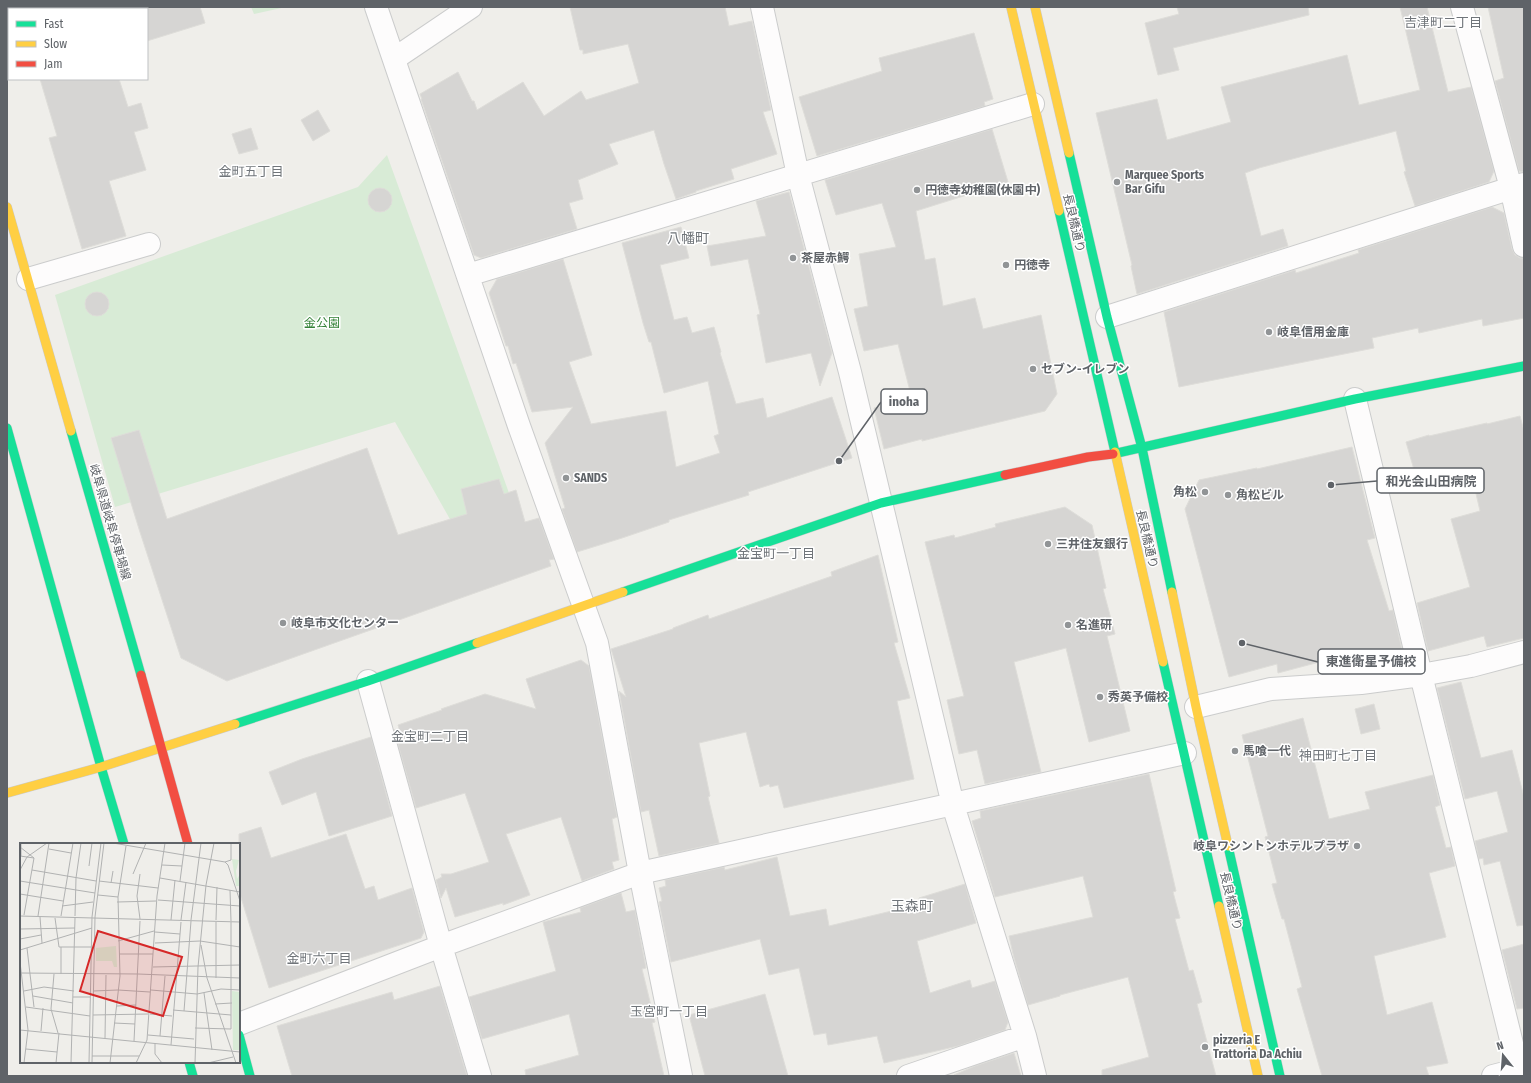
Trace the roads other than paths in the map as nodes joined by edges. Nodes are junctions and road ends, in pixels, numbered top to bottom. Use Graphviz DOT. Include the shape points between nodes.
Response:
graph roads {
  1 [pos="376,7"];
  2 [pos="471,7"];
  3 [pos="762,7"];
  4 [pos="1011,7"];
  5 [pos="1035,7"];
  6 [pos="1462,7"];
  7 [pos="394,59"];
  8 [pos="1033,104"];
  9 [pos="798,175"];
  10 [pos="1517,186"];
  11 [pos="7,207"];
  12 [pos="149,244"];
  13 [pos="1524,246"];
  14 [pos="468,276"];
  15 [pos="28,279"];
  16 [pos="1107,317"];
  17 [pos="1524,366"];
  18 [pos="1355,399"];
  19 [pos="7,428"];
  20 [pos="1142,448"];
  21 [pos="1116,454"];
  22 [pos="881,503"];
  23 [pos="584,606"];
  24 [pos="1524,652"];
  25 [pos="1421,676"];
  26 [pos="368,681"];
  27 [pos="1196,707"];
  28 [pos="162,747"];
  29 [pos="1184,753"];
  30 [pos="101,767"];
  31 [pos="7,793"];
  32 [pos="953,805"];
  33 [pos="124,843"];
  34 [pos="188,843"];
  35 [pos="640,873"];
  36 [pos="441,946"];
  37 [pos="240,1024"];
  38 [pos="1025,1036"];
  39 [pos="240,1039"];
  40 [pos="189,1063"];
  41 [pos="1521,1071"];
  42 [pos="193,1076"];
  43 [pos="250,1076"];
  44 [pos="480,1076"];
  45 [pos="681,1076"];
  46 [pos="908,1076"];
  47 [pos="1035,1076"];
  48 [pos="1258,1076"];
  49 [pos="1280,1076"];
  50 [pos="1493,1076"];
  1 -- 7 [label="street"];
  2 -- 7 [label="street"];
  3 -- 9 [label="street"];
  4 -- 8 [label="main road, 長良橋通り"];
  5 -- 16 [label="main road, 長良橋通り"];
  6 -- 10 [label="street"];
  7 -- 14 [label="street"];
  8 -- 9 [label="street"];
  8 -- 21 [label="main road, 長良橋通り"];
  9 -- 14 [label="street"];
  9 -- 22 [label="street" via="850,372"];
  10 -- 13 [label="street"];
  10 -- 16 [label="street"];
  11 -- 15 [label="main road, 岐阜県道岐阜停車場線"];
  12 -- 15 [label="street"];
  14 -- 23 [label="street"];
  15 -- 28 [label="main road, 岐阜県道岐阜停車場線"];
  16 -- 20 [label="main road, 長良橋通り"];
  17 -- 18 [label="main road"];
  18 -- 20 [label="main road"];
  18 -- 25 [label="street"];
  19 -- 30 [label="main road"];
  20 -- 21 [label="main road"];
  20 -- 27 [label="main road, 長良橋通り"];
  21 -- 22 [label="main road" via="1088,457"];
  21 -- 29 [label="main road, 長良橋通り"];
  22 -- 23 [label="main road"];
  22 -- 32 [label="street"];
  23 -- 26 [label="main road"];
  23 -- 35 [label="street" via="597,643"];
  24 -- 25 [label="street"];
  25 -- 27 [label="street" via="1271,689"];
  25 -- 41 [label="street"];
  26 -- 28 [label="main road"];
  26 -- 36 [label="street"];
  27 -- 49 [label="main road, 長良橋通り"];
  28 -- 30 [label="main road"];
  28 -- 34 [label="main road, 岐阜県道岐阜停車場線"];
  29 -- 32 [label="street"];
  29 -- 48 [label="main road, 長良橋通り"];
  30 -- 31 [label="main road"];
  30 -- 33 [label="main road"];
  32 -- 35 [label="street"];
  32 -- 38 [label="street"];
  35 -- 36 [label="street"];
  35 -- 45 [label="street"];
  36 -- 37 [label="street"];
  36 -- 44 [label="street"];
  38 -- 46 [label="street"];
  38 -- 47 [label="street"];
  39 -- 43 [label="main road"];
  40 -- 42 [label="main road"];
  41 -- 50 [label="street"];
}
